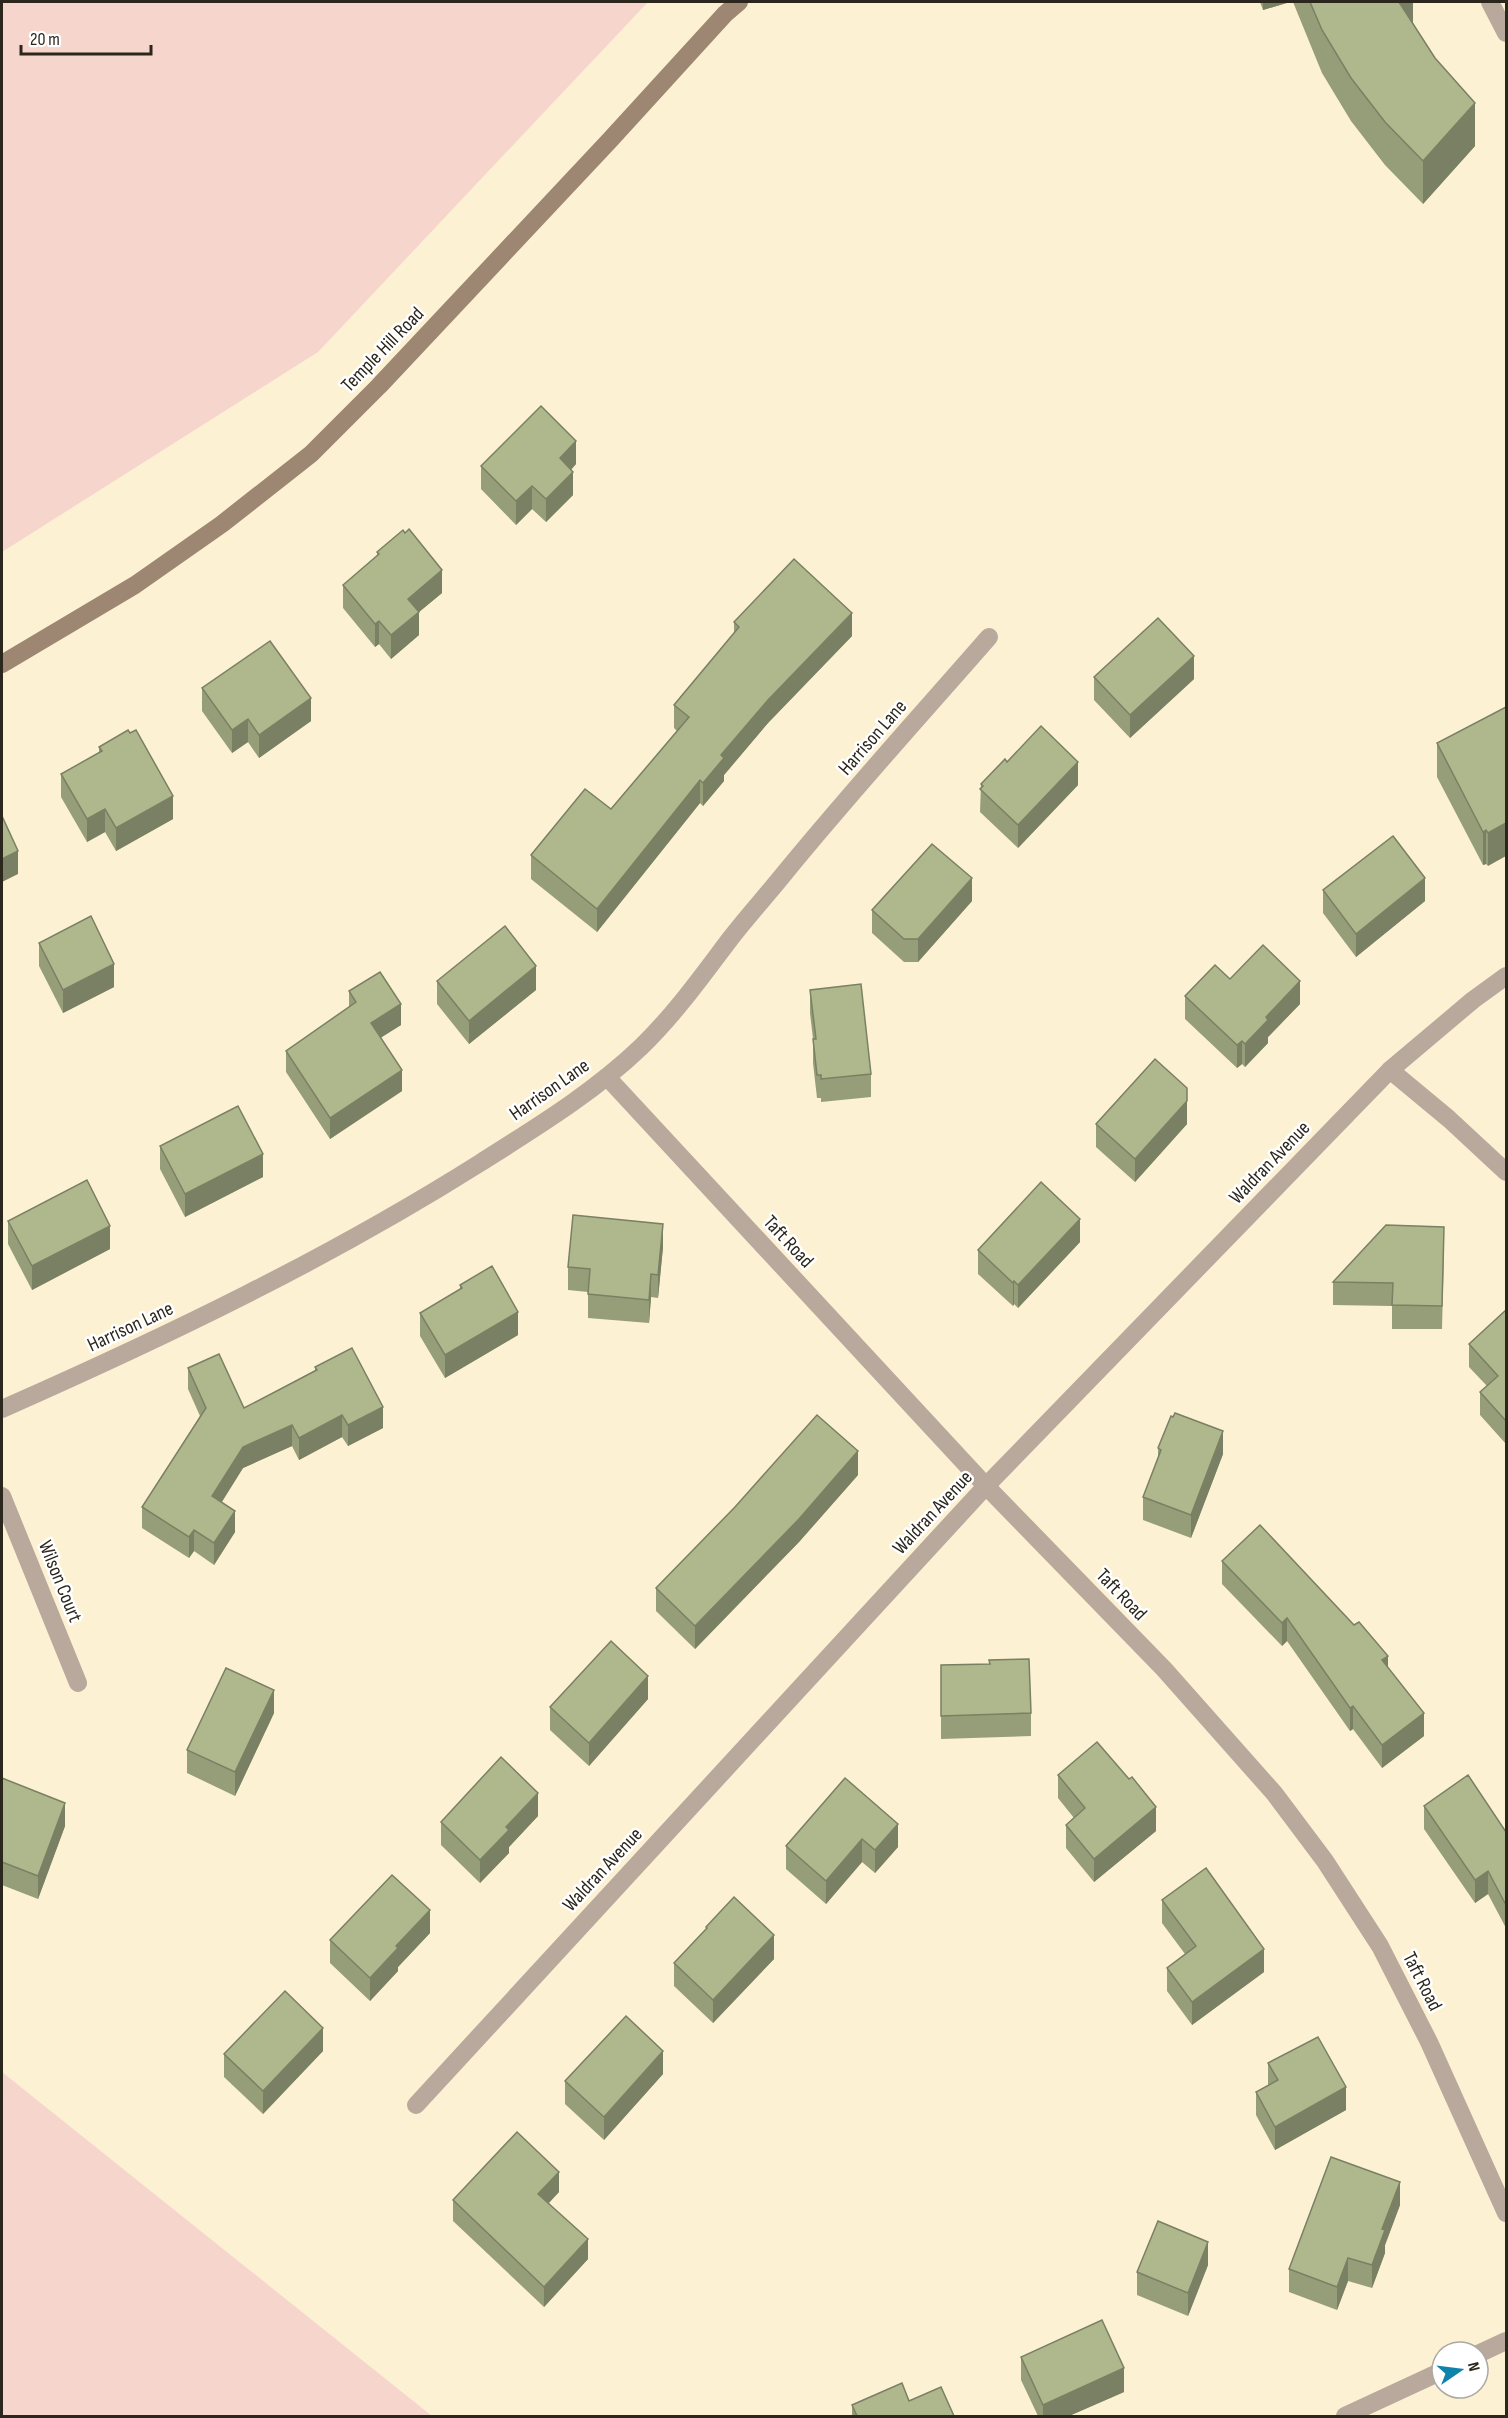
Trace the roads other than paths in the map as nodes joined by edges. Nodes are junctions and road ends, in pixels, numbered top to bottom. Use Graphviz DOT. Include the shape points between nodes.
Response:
graph roads {
  1 [pos="739,2"];
  2 [pos="1490,2"];
  3 [pos="1506,33"];
  4 [pos="988,637"];
  5 [pos="2,664"];
  6 [pos="1506,976"];
  7 [pos="1390,1070"];
  8 [pos="607,1077"];
  9 [pos="1506,1172"];
  10 [pos="2,1409"];
  11 [pos="986,1486"];
  12 [pos="2,1496"];
  13 [pos="78,1683"];
  14 [pos="416,2105"];
  15 [pos="1506,2213"];
  16 [pos="1506,2341"];
  17 [pos="1490,2348"];
  18 [pos="1430,2377"];
  19 [pos="1344,2416"];
  1 -- 5 [label="main road, Temple Hill Road" via="379,386 311,453 222,524 135,585"];
  2 -- 3 [label="street"];
  4 -- 8 [label="street, Harrison Lane" via="790,867 680,1005"];
  6 -- 7 [label="street, Waldran Avenue"];
  7 -- 9 [label="street"];
  7 -- 11 [label="street, Waldran Avenue"];
  8 -- 10 [label="street, Harrison Lane" via="420,1201 343,1244 177,1329"];
  8 -- 11 [label="street, Taft Road"];
  11 -- 14 [label="street, Waldran Avenue"];
  11 -- 15 [label="street, Taft Road" via="1164,1669 1275,1793 1325,1861 1380,1946 1429,2042"];
  12 -- 13 [label="street, Wilson Court"];
  16 -- 17 [label="street"];
  18 -- 19 [label="street"];
}
